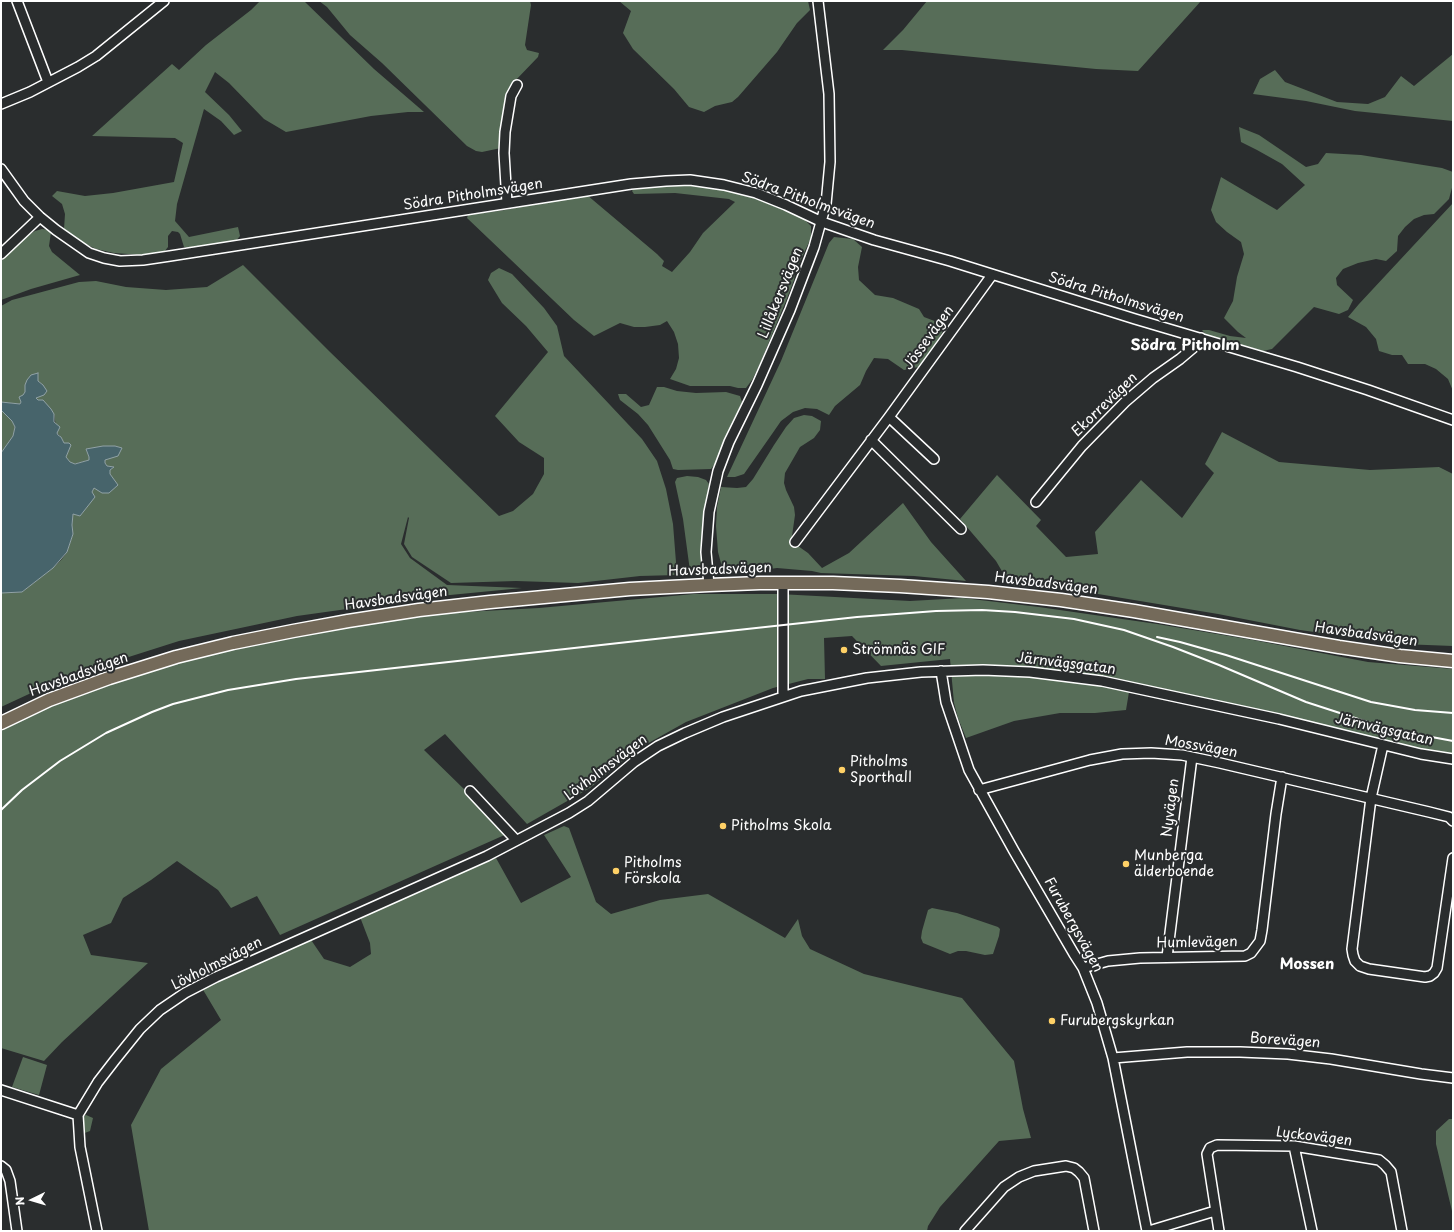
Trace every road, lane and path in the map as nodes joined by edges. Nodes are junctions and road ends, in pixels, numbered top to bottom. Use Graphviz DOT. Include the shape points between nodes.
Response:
graph roads {
  1 [pos="18,1"];
  2 [pos="164,1"];
  3 [pos="818,1"];
  4 [pos="48,82"];
  5 [pos="517,85"];
  6 [pos="1,104"];
  7 [pos="1,170"];
  8 [pos="507,204"];
  9 [pos="40,217"];
  10 [pos="822,222"];
  11 [pos="1,254"];
  12 [pos="992,274"];
  13 [pos="1201,338"];
  14 [pos="889,417"];
  15 [pos="1453,420"];
  16 [pos="871,440"];
  17 [pos="934,459"];
  18 [pos="1036,502"];
  19 [pos="961,529"];
  20 [pos="795,542"];
  21 [pos="783,583"];
  22 [pos="709,585"];
  23 [pos="1453,661"];
  24 [pos="941,671"];
  25 [pos="783,696"];
  26 [pos="1,722"];
  27 [pos="1383,745"];
  28 [pos="1192,757"];
  29 [pos="1453,759"];
  30 [pos="1282,777"];
  31 [pos="979,790"];
  32 [pos="470,791"];
  33 [pos="1371,798"];
  34 [pos="1453,821"];
  35 [pos="516,840"];
  36 [pos="1453,858"];
  37 [pos="1167,958"];
  38 [pos="1083,968"];
  39 [pos="1113,1058"];
  40 [pos="1453,1078"];
  41 [pos="1,1090"];
  42 [pos="78,1115"];
  43 [pos="1294,1146"];
  44 [pos="1,1166"];
  45 [pos="1215,1211"];
  46 [pos="17,1231"];
  47 [pos="97,1231"];
  48 [pos="965,1231"];
  49 [pos="1094,1231"];
  50 [pos="1148,1231"];
  51 [pos="1219,1231"];
  52 [pos="1312,1231"];
  53 [pos="1402,1231"];
  1 -- 4 [label="street"];
  2 -- 4 [label="street" via="96,56"];
  3 -- 10 [label="street, Lillåkersvägen" via="829,94 830,136 827,197"];
  4 -- 6 [label="street"];
  5 -- 8 [label="street" via="512,96 505,132"];
  7 -- 9 [label="street, Södra Pitholmsvägen"];
  8 -- 9 [label="street, Södra Pitholmsvägen" via="143,260 112,260 89,253"];
  8 -- 10 [label="street, Södra Pitholmsvägen" via="631,184 690,180 756,193"];
  9 -- 11 [label="street"];
  10 -- 12 [label="street, Södra Pitholmsvägen" via="874,240"];
  10 -- 22 [label="street, Lillåkersvägen" via="790,310 718,471 706,552"];
  12 -- 13 [label="street, Södra Pitholmsvägen"];
  12 -- 14 [label="street, Jössevägen"];
  13 -- 15 [label="street, Södra Pitholmsvägen" via="1368,390"];
  13 -- 18 [label="street, Ekorrevägen" via="1180,359 1125,402 1082,446"];
  14 -- 16 [label="street, Jössevägen"];
  14 -- 17 [label="street"];
  16 -- 19 [label="street"];
  16 -- 20 [label="street, Jössevägen"];
  21 -- 22 [label="main road, Havsbadsvägen"];
  21 -- 23 [label="main road, Havsbadsvägen" via="900,586 1061,600 1339,647"];
  21 -- 25 [label="street"];
  22 -- 26 [label="main road, Havsbadsvägen" via="490,602 285,632 176,657 49,700"];
  24 -- 25 [label="street, Järnvägsgatan" via="867,678"];
  24 -- 27 [label="street, Järnvägsgatan" via="1030,672 1102,680"];
  24 -- 31 [label="street, Furubergsvägen" via="949,715"];
  25 -- 35 [label="street, Lövholmsvägen" via="711,721 658,746 634,762 578,808"];
  27 -- 29 [label="street, Järnvägsgatan"];
  27 -- 33 [label="street"];
  28 -- 30 [label="street, Mossvägen"];
  28 -- 31 [label="street, Mossvägen" via="1151,753 1122,754"];
  28 -- 37 [label="street, Nyvägen"];
  30 -- 33 [label="street, Mossvägen"];
  30 -- 37 [label="street, Humlevägen" via="1260,941 1251,953 1245,956"];
  31 -- 38 [label="street, Furubergsvägen"];
  32 -- 35 [label="street"];
  33 -- 34 [label="street, Mossvägen" via="1449,817"];
  33 -- 36 [label="street" via="1352,949 1355,961 1360,966 1426,977 1434,973 1437,968"];
  35 -- 42 [label="street, Lövholmsvägen" via="487,856 185,993 160,1010 140,1029 98,1082"];
  37 -- 38 [label="street, Humlevägen" via="1108,961"];
  38 -- 39 [label="street, Furubergsvägen"];
  39 -- 40 [label="street, Borevägen" via="1187,1052 1288,1054"];
  39 -- 50 [label="street, Furubergsvägen"];
  41 -- 42 [label="street"];
  42 -- 47 [label="street" via="80,1147"];
  43 -- 45 [label="street, Lyckovägen" via="1217,1145 1210,1148 1207,1154"];
  43 -- 52 [label="street"];
  43 -- 53 [label="street, Lyckovägen" via="1379,1160 1390,1172"];
  44 -- 46 [label="street" via="6,1170 10,1181"];
  45 -- 50 [label="street"];
  45 -- 51 [label="street, Lyckovägen"];
  48 -- 49 [label="street" via="1004,1187 1019,1177 1034,1171 1066,1166 1074,1168 1084,1178"];
}
